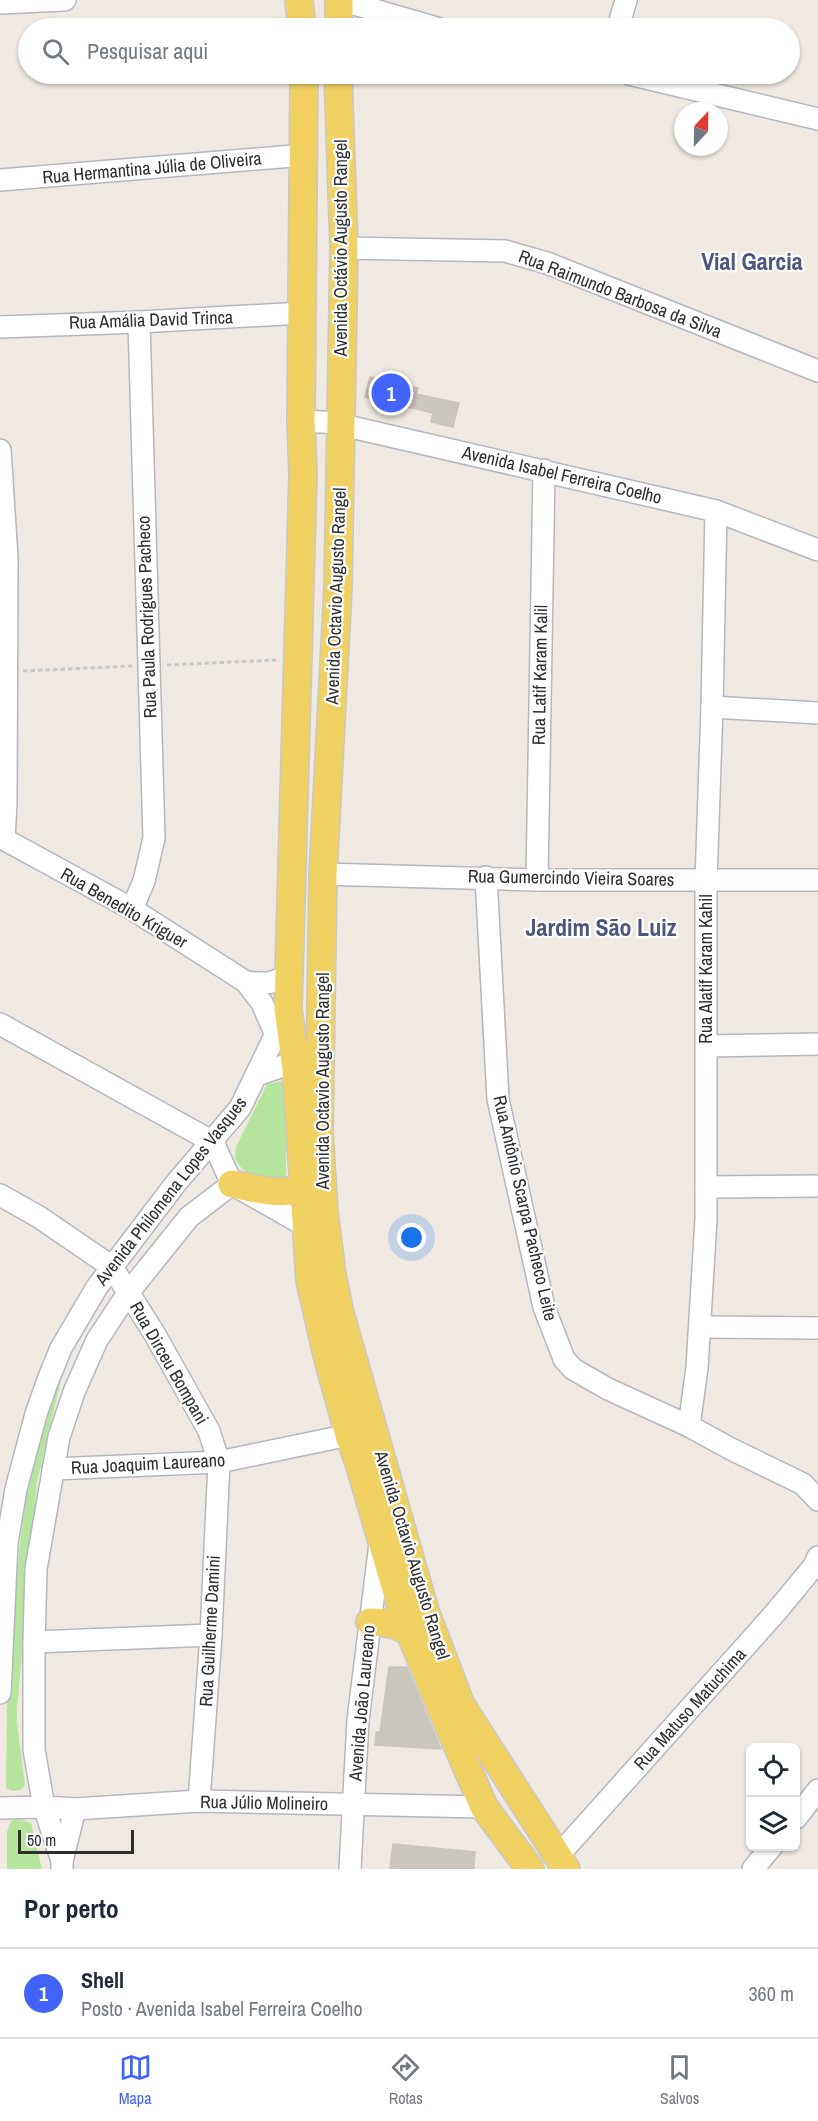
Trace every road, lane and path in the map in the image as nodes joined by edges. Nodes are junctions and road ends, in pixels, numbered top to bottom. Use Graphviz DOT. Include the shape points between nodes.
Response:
graph roads {
  1 [pos="65,0"];
  2 [pos="299,0"];
  3 [pos="339,0"];
  4 [pos="626,0"];
  5 [pos="0,3"];
  6 [pos="301,18"];
  7 [pos="339,18"];
  8 [pos="401,18"];
  9 [pos="621,18"];
  10 [pos="304,84"];
  11 [pos="338,84"];
  12 [pos="671,84"];
  13 [pos="818,119"];
  14 [pos="304,155"];
  15 [pos="0,180"];
  16 [pos="344,248"];
  17 [pos="302,313"];
  18 [pos="139,322"];
  19 [pos="0,327"];
  20 [pos="818,371"];
  21 [pos="301,421"];
  22 [pos="341,423"];
  23 [pos="0,450"];
  24 [pos="544,470"];
  25 [pos="716,511"];
  26 [pos="818,550"];
  27 [pos="712,707"];
  28 [pos="818,712"];
  29 [pos="2,838"];
  30 [pos="323,874"];
  31 [pos="486,877"];
  32 [pos="537,880"];
  33 [pos="706,880"];
  34 [pos="818,880"];
  35 [pos="132,909"];
  36 [pos="290,972"];
  37 [pos="246,982"];
  38 [pos="281,1021"];
  39 [pos="0,1023"];
  40 [pos="818,1044"];
  41 [pos="707,1046"];
  42 [pos="296,1068"];
  43 [pos="256,1075"];
  44 [pos="319,1133"];
  45 [pos="213,1142"];
  46 [pos="232,1184"];
  47 [pos="818,1186"];
  48 [pos="303,1187"];
  49 [pos="706,1187"];
  50 [pos="0,1195"];
  51 [pos="306,1226"];
  52 [pos="112,1267"];
  53 [pos="128,1293"];
  54 [pos="700,1326"];
  55 [pos="818,1328"];
  56 [pos="689,1426"];
  57 [pos="349,1435"];
  58 [pos="219,1462"];
  59 [pos="53,1469"];
  60 [pos="8,1490"];
  61 [pos="818,1500"];
  62 [pos="381,1537"];
  63 [pos="816,1563"];
  64 [pos="370,1622"];
  65 [pos="409,1631"];
  66 [pos="211,1635"];
  67 [pos="34,1642"];
  68 [pos="0,1693"];
  69 [pos="461,1705"];
  70 [pos="818,1790"];
  71 [pos="199,1801"];
  72 [pos="354,1804"];
  73 [pos="44,1807"];
  74 [pos="484,1807"];
  75 [pos="0,1808"];
  76 [pos="75,1809"];
  77 [pos="800,1812"];
  78 [pos="768,1851"];
  79 [pos="62,1865"];
  80 [pos="558,1865"];
  81 [pos="350,1869"];
  82 [pos="530,1869"];
  83 [pos="753,1869"];
  1 -- 5 [label="street"];
  2 -- 6 [label="main road"];
  3 -- 7 [label="main road"];
  3 -- 8 [label="street"];
  4 -- 9 [label="street"];
  10 -- 14 [label="main road, Avenida Octávio Augusto Rangel"];
  11 -- 16 [label="main road, Avenida Octávio Augusto Rangel"];
  12 -- 13 [label="street"];
  14 -- 15 [label="street, Rua Hermantina Júlia de Oliveira"];
  14 -- 17 [label="main road, Avenida Octávio Augusto Rangel"];
  16 -- 20 [label="street, Rua Raimundo Barbosa da Silva" via="505,251 547,262"];
  16 -- 22 [label="main road, Avenida Octávio Augusto Rangel"];
  17 -- 18 [label="street, Rua Amália David Trinca"];
  17 -- 21 [label="main road, Avenida Octávio Augusto Rangel"];
  18 -- 19 [label="street, Rua Amália David Trinca"];
  18 -- 35 [label="street, Rua Paula Rodrigues Pacheco" via="154,838 144,881"];
  21 -- 22 [label="street, Avenida Isabel Ferreira Coelho"];
  21 -- 36 [label="main road, Avenida Octavio Augusto Rangel" via="303,473"];
  22 -- 24 [label="street, Avenida Isabel Ferreira Coelho"];
  22 -- 30 [label="main road, Avenida Octavio Augusto Rangel" via="338,588"];
  23 -- 29 [label="street" via="7,558 6,803"];
  24 -- 25 [label="street, Avenida Isabel Ferreira Coelho"];
  24 -- 32 [label="street, Rua Latif Karam Kalil"];
  25 -- 26 [label="street, Avenida Isabel Ferreira Coelho"];
  25 -- 27 [label="street, Rua Alatif Karam Kahil"];
  27 -- 28 [label="street"];
  27 -- 33 [label="street, Rua Alatif Karam Kahil"];
  29 -- 35 [label="street, Rua Benedito Kriguer"];
  30 -- 31 [label="street, Rua Gumercindo Vieira Soares"];
  30 -- 44 [label="main road, Avenida Octavio Augusto Rangel"];
  31 -- 32 [label="street, Rua Gumercindo Vieira Soares"];
  31 -- 56 [label="street, Rua Antônio Scarpa Pacheco Leite" via="498,1099 544,1307 564,1359 573,1369"];
  32 -- 33 [label="street, Rua Gumercindo Vieira Soares"];
  33 -- 34 [label="street, Rua Gumercindo Vieira Soares"];
  33 -- 41 [label="street, Rua Alatif Karam Kahil"];
  35 -- 37 [label="street, Rua Benedito Kriguer"];
  36 -- 37 [label="street" via="266,984"];
  36 -- 38 [label="main road, Avenida Octavio Augusto Rangel"];
  37 -- 38 [label="street, Rua Benedito Kriguer"];
  38 -- 42 [label="main road, Avenida Octavio Augusto Rangel"];
  38 -- 43 [label="street"];
  39 -- 45 [label="street"];
  40 -- 41 [label="street"];
  41 -- 49 [label="street, Rua Alatif Karam Kahil"];
  42 -- 43 [label="street, Avenida Philomena Lopes Vasques" via="289,1064"];
  42 -- 44 [label="main road" via="310,1086"];
  42 -- 48 [label="main road, Avenida Octavio Augusto Rangel"];
  43 -- 45 [label="street, Avenida Philomena Lopes Vasques" via="240,1108"];
  44 -- 48 [label="main road" via="312,1176"];
  44 -- 69 [label="main road, Avenida Octavio Augusto Rangel" via="324,1211 340,1313 425,1611"];
  45 -- 46 [label="street"];
  45 -- 52 [label="street, Avenida Philomena Lopes Vasques" via="176,1183"];
  46 -- 48 [label="main road" via="280,1192"];
  46 -- 51 [label="street"];
  46 -- 53 [label="street, Avenida Philomena Lopes Vasques" via="189,1217"];
  47 -- 49 [label="street"];
  48 -- 51 [label="main road, Avenida Octavio Augusto Rangel"];
  49 -- 54 [label="street, Rua Alatif Karam Kahil"];
  50 -- 52 [label="street"];
  51 -- 57 [label="main road, Avenida Octavio Augusto Rangel" via="310,1281"];
  52 -- 53 [label="street, Rua Dirceu Bompani"];
  52 -- 60 [label="street, Avenida Philomena Lopes Vasques" via="61,1348"];
  53 -- 58 [label="street, Rua Dirceu Bompani" via="209,1431"];
  53 -- 59 [label="street, Avenida Philomena Lopes Vasques" via="97,1340 74,1392"];
  54 -- 55 [label="street"];
  54 -- 56 [label="street, Rua Alatif Karam Kahil"];
  56 -- 61 [label="street" via="803,1484"];
  57 -- 58 [label="street, Rua Joaquim Laureano"];
  57 -- 62 [label="main road, Avenida Octavio Augusto Rangel"];
  58 -- 59 [label="street, Rua Joaquim Laureano"];
  58 -- 66 [label="street, Rua Guilherme Damini"];
  59 -- 67 [label="street, Avenida Philomena Lopes Vasques" via="36,1569"];
  60 -- 68 [label="street, Avenida Philomena Lopes Vasques"];
  62 -- 64 [label="street, Avenida João Laureano"];
  62 -- 65 [label="main road, Avenida Octavio Augusto Rangel"];
  63 -- 80 [label="street, Rua Matuso Matuchima"];
  64 -- 65 [label="main road" via="388,1622"];
  64 -- 72 [label="street, Avenida João Laureano" via="358,1720"];
  65 -- 69 [label="main road" via="426,1644"];
  65 -- 74 [label="main road, Avenida Octavio Augusto Rangel"];
  66 -- 67 [label="street"];
  66 -- 71 [label="street, Rua Guilherme Damini"];
  67 -- 73 [label="street, Avenida Philomena Lopes Vasques" via="34,1750"];
  69 -- 80 [label="main road, Avenida Octavio Augusto Rangel"];
  70 -- 77 [label="street"];
  71 -- 72 [label="street, Rua Júlio Molineiro"];
  71 -- 76 [label="street, Rua Júlio Molineiro"];
  72 -- 74 [label="street, Rua Júlio Molineiro"];
  72 -- 81 [label="street, Avenida João Laureano"];
  73 -- 75 [label="street, Rua Júlio Molineiro"];
  73 -- 76 [label="street, Rua Júlio Molineiro"];
  73 -- 79 [label="street, Avenida Philomena Lopes Vasques"];
  74 -- 80 [label="main road" via="504,1806"];
  74 -- 82 [label="main road, Avenida Octavio Augusto Rangel"];
  76 -- 79 [label="street"];
  78 -- 83 [label="street"];
}
